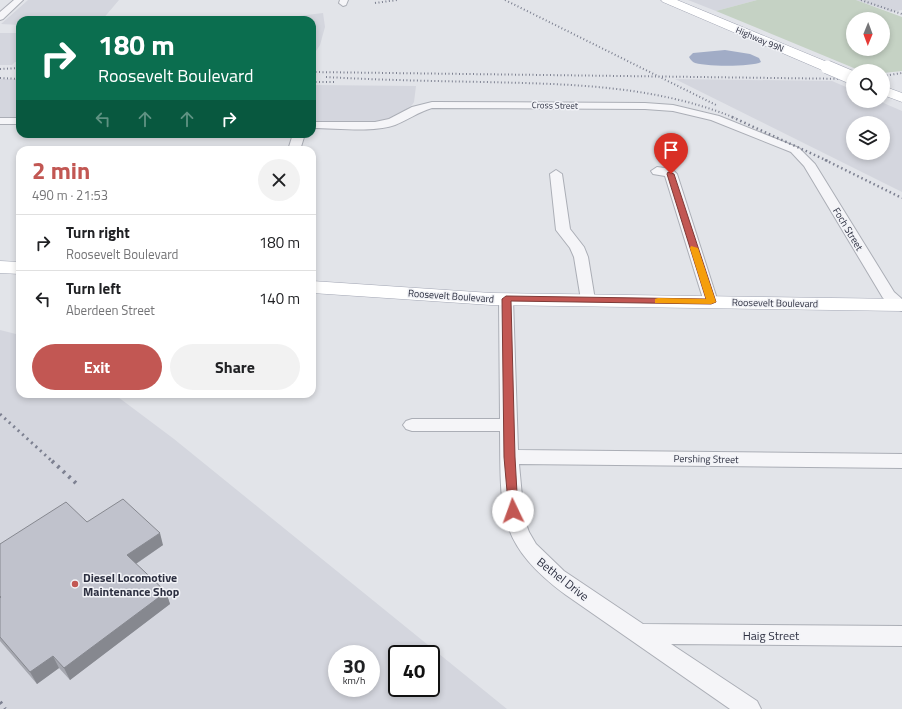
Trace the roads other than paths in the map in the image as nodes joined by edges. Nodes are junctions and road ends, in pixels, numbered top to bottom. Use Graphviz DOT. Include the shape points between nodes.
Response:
graph roads {
  1 [pos="19,0"];
  2 [pos="667,0"];
  3 [pos="0,17"];
  4 [pos="846,75"];
  5 [pos="890,93"];
  6 [pos="902,98"];
  7 [pos="0,121"];
  8 [pos="16,121"];
  9 [pos="316,125"];
  10 [pos="795,150"];
  11 [pos="657,171"];
  12 [pos="556,174"];
  13 [pos="0,267"];
  14 [pos="16,268"];
  15 [pos="316,287"];
  16 [pos="506,299"];
  17 [pos="588,300"];
  18 [pos="711,302"];
  19 [pos="901,305"];
  20 [pos="412,425"];
  21 [pos="509,425"];
  22 [pos="510,457"];
  23 [pos="902,461"];
  24 [pos="641,634"];
  25 [pos="902,636"];
  26 [pos="749,709"];
  1 -- 3 [label="street"];
  2 -- 4 [label="main road, Highway 99N, bridge"];
  5 -- 6 [label="main road"];
  7 -- 8 [label="street"];
  9 -- 10 [label="street, Cross Street" via="375,125 392,122 416,109 432,105 645,106 673,108 715,118"];
  10 -- 19 [label="street, Foch Street" via="809,164 888,295"];
  11 -- 18 [label="street" via="671,174"];
  12 -- 17 [label="street" via="563,230 577,247 581,257"];
  13 -- 14 [label="main road"];
  15 -- 16 [label="main road, Roosevelt Boulevard"];
  16 -- 17 [label="main road, Roosevelt Boulevard"];
  16 -- 21 [label="street, Bethel Drive"];
  17 -- 18 [label="main road, Roosevelt Boulevard"];
  18 -- 19 [label="main road, Roosevelt Boulevard"];
  20 -- 21 [label="street"];
  21 -- 22 [label="street, Bethel Drive"];
  22 -- 23 [label="street, Pershing Street"];
  22 -- 24 [label="street, Bethel Drive" via="513,511 518,532 527,547 552,573"];
  24 -- 25 [label="street, Haig Street"];
  24 -- 26 [label="street, Bethel Drive"];
}
